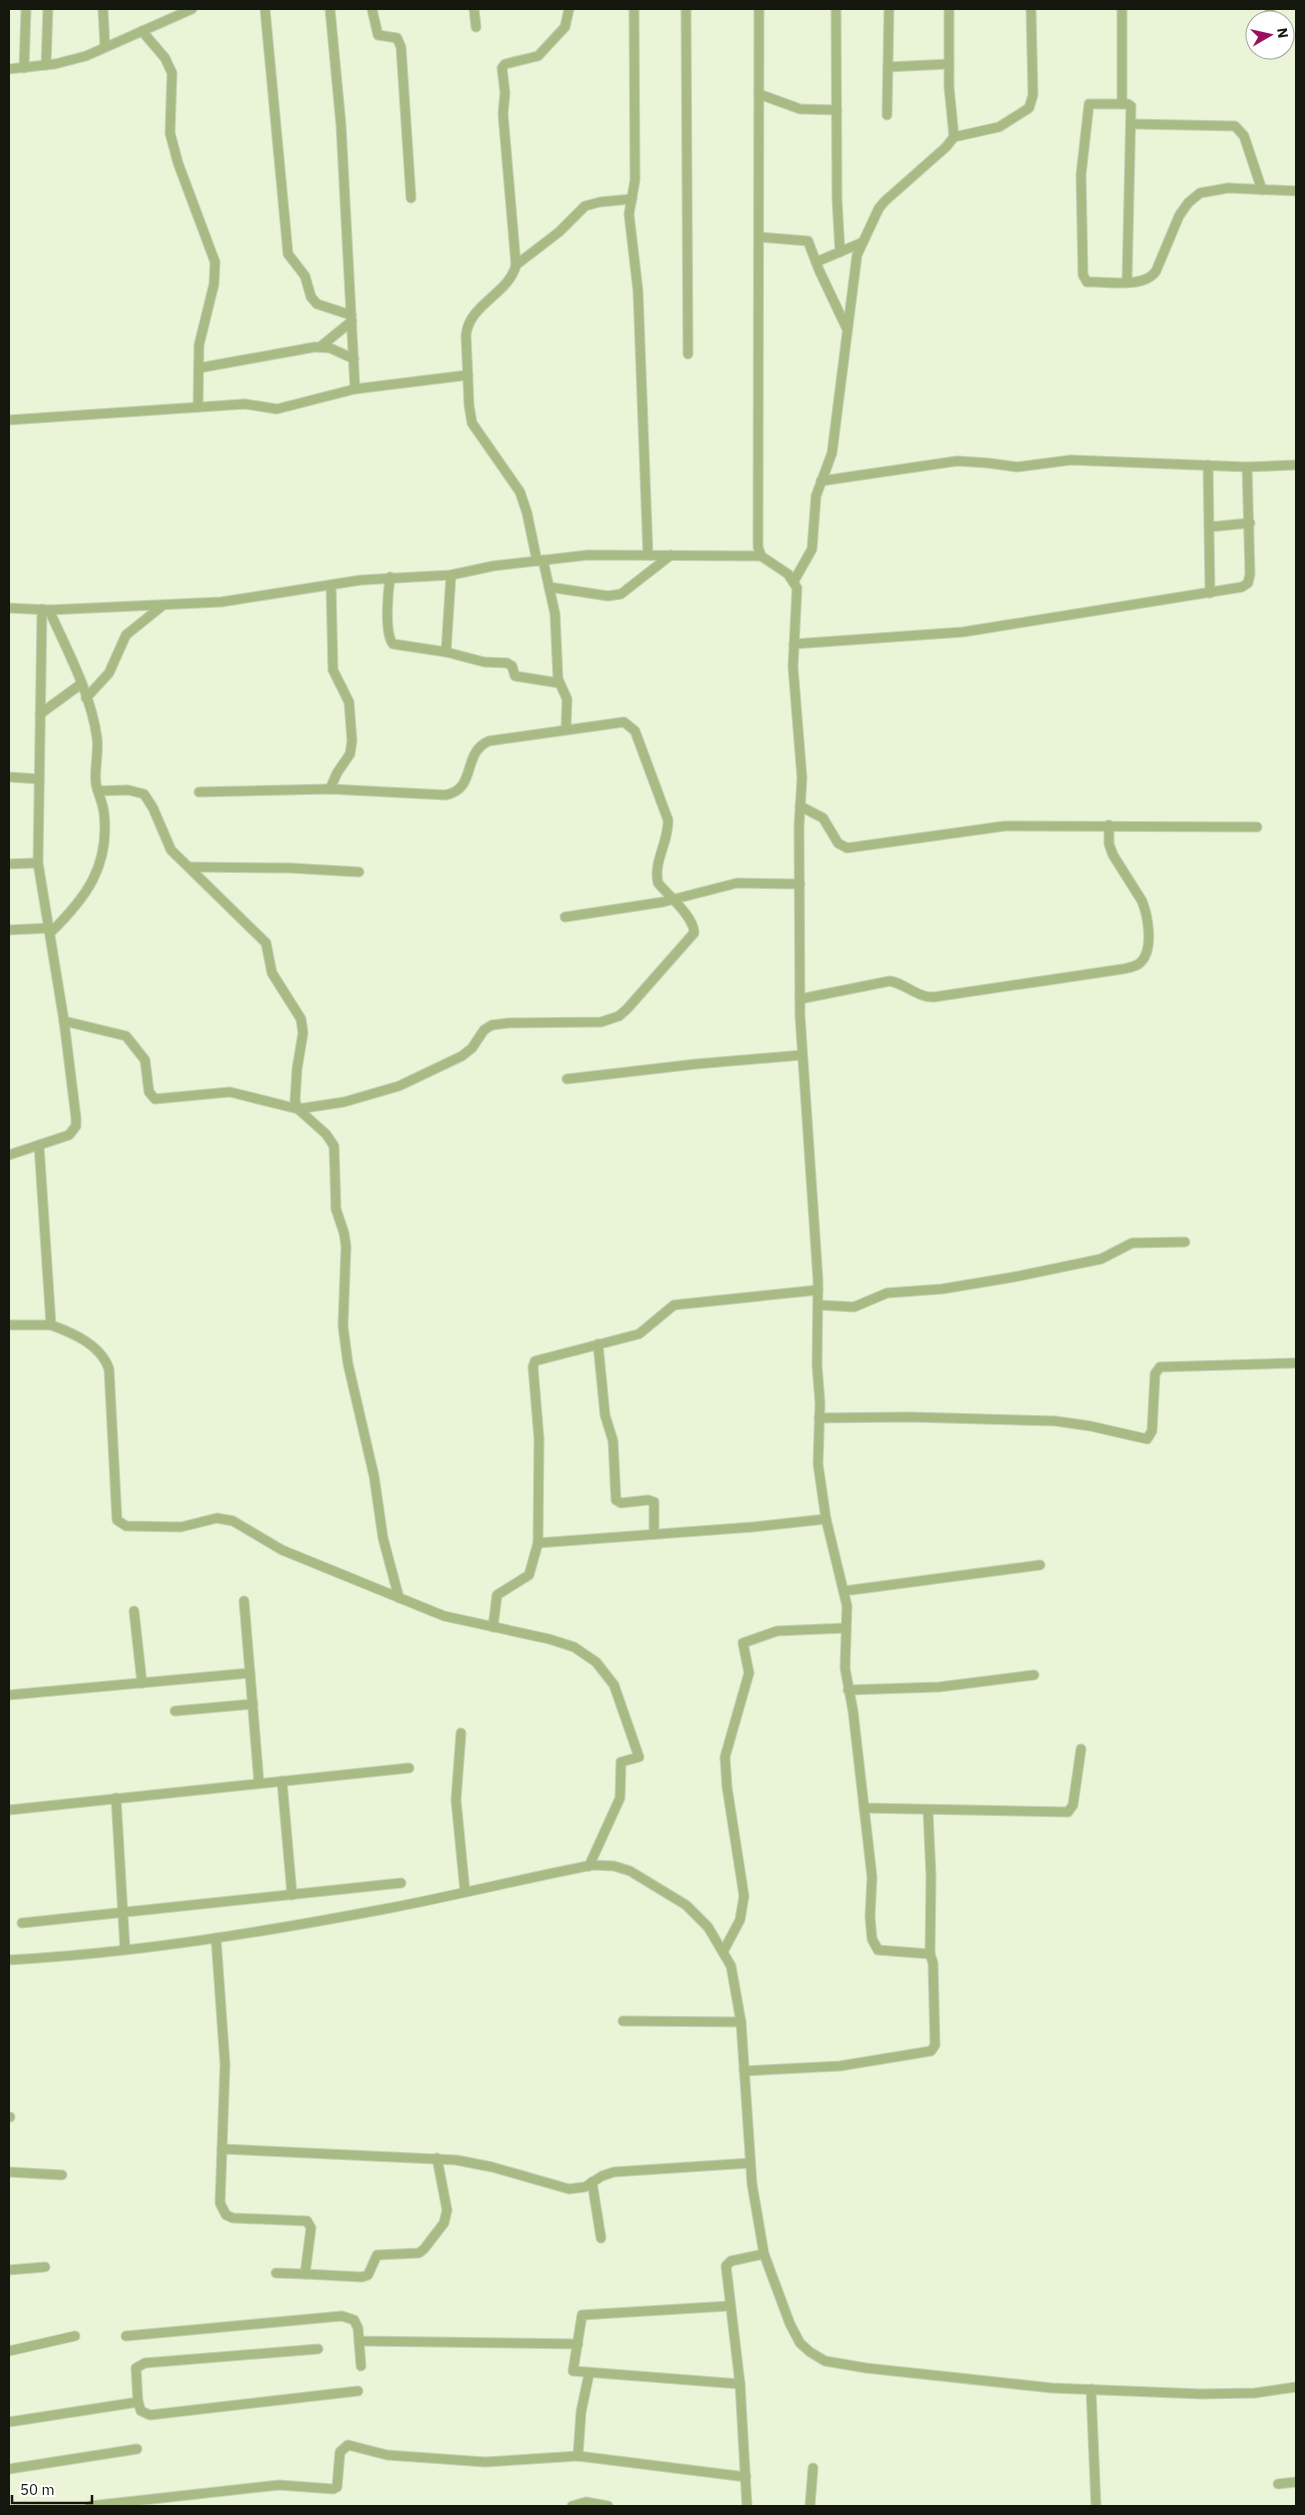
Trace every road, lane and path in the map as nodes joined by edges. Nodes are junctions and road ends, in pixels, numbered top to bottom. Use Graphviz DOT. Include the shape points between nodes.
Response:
graph roads {
  1 [pos="26,9"];
  2 [pos="48,9"];
  3 [pos="103,9"];
  4 [pos="192,9"];
  5 [pos="265,9"];
  6 [pos="330,9"];
  7 [pos="372,9"];
  8 [pos="474,9"];
  9 [pos="569,9"];
  10 [pos="634,9"];
  11 [pos="686,9"];
  12 [pos="760,9"];
  13 [pos="836,9"];
  14 [pos="889,9"];
  15 [pos="950,9"];
  16 [pos="1031,9"];
  17 [pos="1122,9"];
  18 [pos="476,27"];
  19 [pos="142,31"];
  20 [pos="105,47"];
  21 [pos="949,64"];
  22 [pos="46,65"];
  23 [pos="888,67"];
  24 [pos="24,68"];
  25 [pos="9,69"];
  26 [pos="759,94"];
  27 [pos="1122,104"];
  28 [pos="837,110"];
  29 [pos="887,115"];
  30 [pos="1131,124"];
  31 [pos="954,137"];
  32 [pos="1262,190"];
  33 [pos="1296,191"];
  34 [pos="411,198"];
  35 [pos="632,199"];
  36 [pos="759,238"];
  37 [pos="862,243"];
  38 [pos="840,252"];
  39 [pos="816,262"];
  40 [pos="516,265"];
  41 [pos="1127,281"];
  42 [pos="352,318"];
  43 [pos="847,329"];
  44 [pos="320,347"];
  45 [pos="688,354"];
  46 [pos="354,359"];
  47 [pos="199,368"];
  48 [pos="468,375"];
  49 [pos="356,389"];
  50 [pos="198,407"];
  51 [pos="9,420"];
  52 [pos="1208,465"];
  53 [pos="1296,465"];
  54 [pos="1247,467"];
  55 [pos="821,481"];
  56 [pos="1250,523"];
  57 [pos="1209,527"];
  58 [pos="648,555"];
  59 [pos="671,555"];
  60 [pos="760,556"];
  61 [pos="540,561"];
  62 [pos="451,575"];
  63 [pos="390,577"];
  64 [pos="794,581"];
  65 [pos="331,586"];
  66 [pos="549,587"];
  67 [pos="1210,593"];
  68 [pos="162,606"];
  69 [pos="9,608"];
  70 [pos="46,609"];
  71 [pos="794,644"];
  72 [pos="446,652"];
  73 [pos="559,683"];
  74 [pos="81,684"];
  75 [pos="86,698"];
  76 [pos="40,714"];
  77 [pos="566,729"];
  78 [pos="9,777"];
  79 [pos="39,779"];
  80 [pos="330,789"];
  81 [pos="98,791"];
  82 [pos="199,792"];
  83 [pos="800,806"];
  84 [pos="1109,825"];
  85 [pos="1257,828"];
  86 [pos="38,863"];
  87 [pos="9,864"];
  88 [pos="189,867"];
  89 [pos="359,872"];
  90 [pos="800,884"];
  91 [pos="674,899"];
  92 [pos="565,917"];
  93 [pos="9,930"];
  94 [pos="50,930"];
  95 [pos="800,999"];
  96 [pos="64,1021"];
  97 [pos="802,1055"];
  98 [pos="567,1079"];
  99 [pos="298,1110"];
  100 [pos="38,1144"];
  101 [pos="9,1155"];
  102 [pos="1185,1242"];
  103 [pos="818,1290"];
  104 [pos="818,1305"];
  105 [pos="9,1325"];
  106 [pos="51,1325"];
  107 [pos="598,1344"];
  108 [pos="1296,1363"];
  109 [pos="819,1418"];
  110 [pos="826,1519"];
  111 [pos="654,1534"];
  112 [pos="538,1543"];
  113 [pos="1040,1566"];
  114 [pos="844,1591"];
  115 [pos="399,1598"];
  116 [pos="244,1601"];
  117 [pos="134,1612"];
  118 [pos="493,1627"];
  119 [pos="846,1628"];
  120 [pos="250,1673"];
  121 [pos="1034,1675"];
  122 [pos="142,1683"];
  123 [pos="848,1690"];
  124 [pos="9,1695"];
  125 [pos="253,1704"];
  126 [pos="176,1711"];
  127 [pos="461,1733"];
  128 [pos="1081,1750"];
  129 [pos="408,1768"];
  130 [pos="282,1781"];
  131 [pos="259,1783"];
  132 [pos="116,1798"];
  133 [pos="864,1808"];
  134 [pos="9,1810"];
  135 [pos="928,1810"];
  136 [pos="589,1866"];
  137 [pos="401,1883"];
  138 [pos="465,1892"];
  139 [pos="292,1895"];
  140 [pos="123,1914"];
  141 [pos="22,1923"];
  142 [pos="216,1938"];
  143 [pos="125,1949"];
  144 [pos="724,1950"];
  145 [pos="930,1954"];
  146 [pos="9,1960"];
  147 [pos="623,2021"];
  148 [pos="741,2022"];
  149 [pos="744,2071"];
  150 [pos="222,2149"];
  151 [pos="437,2158"];
  152 [pos="750,2163"];
  153 [pos="9,2172"];
  154 [pos="62,2175"];
  155 [pos="592,2182"];
  156 [pos="601,2238"];
  157 [pos="764,2254"];
  158 [pos="45,2268"];
  159 [pos="9,2270"];
  160 [pos="276,2274"];
  161 [pos="305,2274"];
  162 [pos="730,2306"];
  163 [pos="75,2336"];
  164 [pos="126,2336"];
  165 [pos="359,2341"];
  166 [pos="578,2344"];
  167 [pos="318,2349"];
  168 [pos="9,2351"];
  169 [pos="361,2366"];
  170 [pos="589,2374"];
  171 [pos="740,2384"];
  172 [pos="1296,2387"];
  173 [pos="1091,2389"];
  174 [pos="358,2391"];
  175 [pos="138,2402"];
  176 [pos="9,2422"];
  177 [pos="137,2449"];
  178 [pos="578,2456"];
  179 [pos="813,2468"];
  180 [pos="9,2469"];
  181 [pos="746,2477"];
  182 [pos="1296,2482"];
  183 [pos="1278,2484"];
  184 [pos="90,2506"];
  185 [pos="572,2506"];
  186 [pos="608,2506"];
  187 [pos="747,2506"];
  188 [pos="810,2506"];
  189 [pos="1096,2506"];
  1 -- 24 [label="street"];
  2 -- 22 [label="street"];
  3 -- 20 [label="street"];
  4 -- 19 [label="street"];
  5 -- 42 [label="street" via="288,254 305,276 317,304"];
  6 -- 42 [label="street" via="341,125"];
  7 -- 34 [label="street" via="378,35 396,38 402,47"];
  8 -- 18 [label="street"];
  9 -- 40 [label="street" via="565,27 538,56 506,64 502,68"];
  10 -- 35 [label="street" via="635,180"];
  11 -- 45 [label="street"];
  12 -- 26 [label="street"];
  13 -- 28 [label="street"];
  14 -- 23 [label="street"];
  15 -- 21 [label="street"];
  16 -- 31 [label="street" via="1033,94 1029,108 1000,127"];
  17 -- 27 [label="street"];
  19 -- 20 [label="street"];
  19 -- 47 [label="street" via="165,58 172,73 170,133 215,262 214,284 200,332"];
  20 -- 22 [label="street" via="86,56"];
  21 -- 23 [label="street"];
  21 -- 31 [label="street"];
  22 -- 24 [label="street"];
  23 -- 29 [label="street"];
  24 -- 25 [label="street"];
  26 -- 28 [label="street" via="794,108"];
  26 -- 36 [label="street"];
  27 -- 30 [label="street" via="1131,106"];
  27 -- 41 [label="street" via="1088,105 1081,191 1084,279 1088,282"];
  28 -- 38 [label="street" via="836,199"];
  30 -- 32 [label="street" via="1235,126 1244,136"];
  30 -- 41 [label="street"];
  31 -- 37 [label="street" via="885,201"];
  32 -- 33 [label="street"];
  32 -- 41 [label="street" via="1216,189 1194,197 1175,223 1153,275 1146,280"];
  35 -- 40 [label="street" via="585,206 560,232"];
  35 -- 58 [label="street" via="629,214 638,291"];
  36 -- 39 [label="street" via="806,240"];
  36 -- 60 [label="street"];
  37 -- 38 [label="street"];
  37 -- 43 [label="street" via="854,271"];
  38 -- 39 [label="street"];
  39 -- 43 [label="street"];
  40 -- 48 [label="street" via="512,276 469,322 466,335"];
  42 -- 44 [label="street"];
  42 -- 46 [label="street"];
  43 -- 55 [label="street" via="834,443"];
  44 -- 46 [label="street"];
  44 -- 47 [label="street"];
  46 -- 49 [label="street"];
  47 -- 50 [label="street"];
  48 -- 49 [label="street"];
  48 -- 61 [label="street" via="472,423 520,492"];
  49 -- 50 [label="street" via="277,409 245,404"];
  50 -- 51 [label="street"];
  52 -- 54 [label="street"];
  52 -- 55 [label="street" via="1071,460 1017,468 957,461"];
  52 -- 57 [label="street"];
  53 -- 54 [label="street"];
  54 -- 56 [label="street"];
  55 -- 64 [label="street" via="816,496 812,549"];
  56 -- 57 [label="street"];
  56 -- 67 [label="street" via="1248,582 1242,587"];
  57 -- 67 [label="street"];
  58 -- 59 [label="street"];
  58 -- 61 [label="street" via="588,555"];
  59 -- 60 [label="street"];
  59 -- 66 [label="street" via="630,589 616,596"];
  60 -- 64 [label="street"];
  61 -- 62 [label="street" via="492,566"];
  61 -- 66 [label="street"];
  62 -- 63 [label="street"];
  62 -- 72 [label="street"];
  63 -- 65 [label="street"];
  63 -- 72 [label="street" via="391,642 397,646"];
  64 -- 71 [label="street" via="797,595"];
  65 -- 68 [label="street" via="252,599"];
  65 -- 80 [label="street" via="333,670 349,702 352,747"];
  66 -- 73 [label="street" via="557,632"];
  67 -- 71 [label="street" via="963,632"];
  68 -- 70 [label="street"];
  68 -- 75 [label="street" via="126,635 109,673"];
  69 -- 70 [label="street"];
  70 -- 74 [label="street"];
  70 -- 76 [label="street"];
  71 -- 83 [label="street" via="794,696 802,778"];
  72 -- 73 [label="street" via="484,662 507,663 512,666 515,676"];
  73 -- 77 [label="street" via="567,698"];
  74 -- 75 [label="street"];
  74 -- 76 [label="street"];
  75 -- 81 [label="street" via="97,738"];
  76 -- 79 [label="street"];
  77 -- 80 [label="street" via="482,744 472,757 462,787 453,793"];
  77 -- 91 [label="street" via="624,722 635,731 668,820 656,869 658,883"];
  78 -- 79 [label="street"];
  79 -- 86 [label="street"];
  80 -- 82 [label="street"];
  81 -- 88 [label="street" via="128,790 144,794 167,844"];
  81 -- 94 [label="street" via="104,819 100,865 84,897"];
  83 -- 84 [label="street" via="823,818 838,843 847,848 1005,826"];
  83 -- 90 [label="street"];
  84 -- 85 [label="street"];
  84 -- 95 [label="street" via="1110,849 1145,911 1148,950 1138,965 934,997 925,997 890,981"];
  86 -- 87 [label="street"];
  86 -- 94 [label="street"];
  88 -- 89 [label="street"];
  88 -- 99 [label="street" via="263,939 272,973 299,1015 303,1033 294,1094"];
  90 -- 91 [label="street" via="737,883"];
  90 -- 95 [label="street"];
  91 -- 92 [label="street"];
  91 -- 99 [label="street" via="694,933 618,1016 590,1023 492,1026 484,1030 468,1052 399,1086 344,1102"];
  93 -- 94 [label="street"];
  94 -- 96 [label="street"];
  95 -- 97 [label="street"];
  96 -- 99 [label="street" via="126,1036 144,1060 149,1092 155,1099 230,1092"];
  96 -- 100 [label="street" via="76,1126 69,1135"];
  97 -- 98 [label="street"];
  97 -- 103 [label="street"];
  99 -- 115 [label="street" via="326,1134 335,1150 336,1209 346,1238 345,1347 374,1476 383,1538"];
  100 -- 101 [label="street"];
  100 -- 106 [label="street"];
  102 -- 104 [label="street" via="1132,1243 1101,1260 942,1289 887,1293 854,1307"];
  103 -- 104 [label="street"];
  103 -- 107 [label="street" via="674,1305 639,1334"];
  104 -- 109 [label="street"];
  105 -- 106 [label="street"];
  106 -- 115 [label="street" via="77,1335 106,1361 116,1515 121,1524 181,1527 225,1518 241,1524 282,1550"];
  107 -- 111 [label="street" via="605,1415 613,1441 616,1500 621,1503 654,1502"];
  107 -- 112 [label="street" via="533,1363 539,1439"];
  108 -- 109 [label="street" via="1160,1367 1155,1374 1152,1431 1147,1439 1055,1421"];
  109 -- 110 [label="street" via="818,1464"];
  110 -- 111 [label="street" via="753,1528"];
  110 -- 114 [label="street"];
  111 -- 112 [label="street"];
  112 -- 118 [label="street" via="529,1575 497,1595"];
  113 -- 114 [label="street"];
  114 -- 119 [label="street"];
  115 -- 118 [label="street" via="444,1616"];
  116 -- 120 [label="street"];
  117 -- 122 [label="street"];
  118 -- 136 [label="street" via="549,1639 580,1650 608,1675 620,1698 639,1756 621,1762 620,1798"];
  119 -- 123 [label="street"];
  119 -- 144 [label="street" via="777,1631 743,1643 749,1673 724,1757 744,1896 740,1920"];
  120 -- 122 [label="street"];
  120 -- 125 [label="street"];
  121 -- 123 [label="street" via="939,1686"];
  122 -- 124 [label="street"];
  123 -- 133 [label="street"];
  125 -- 126 [label="street"];
  125 -- 131 [label="street"];
  127 -- 138 [label="street" via="456,1800"];
  128 -- 135 [label="street" via="1074,1806 1068,1812"];
  129 -- 130 [label="street"];
  130 -- 131 [label="street"];
  130 -- 139 [label="street"];
  131 -- 132 [label="street"];
  132 -- 134 [label="street"];
  132 -- 140 [label="street"];
  133 -- 135 [label="street"];
  133 -- 145 [label="street" via="872,1877 870,1917 875,1948 882,1952"];
  135 -- 145 [label="street" via="932,1884"];
  136 -- 138 [label="street"];
  136 -- 144 [label="street" via="614,1866 655,1884 686,1905 708,1926"];
  137 -- 139 [label="street"];
  138 -- 142 [label="street"];
  139 -- 140 [label="street"];
  140 -- 141 [label="street"];
  140 -- 143 [label="street"];
  142 -- 143 [label="street"];
  142 -- 150 [label="street" via="224,2064"];
  143 -- 146 [label="street"];
  144 -- 148 [label="street" via="731,1966"];
  145 -- 149 [label="street" via="933,1963 933,2050 840,2066"];
  147 -- 148 [label="street"];
  148 -- 149 [label="street"];
  149 -- 152 [label="street"];
  150 -- 151 [label="street"];
  150 -- 161 [label="street" via="220,2203 223,2210 233,2218 308,2221 311,2228"];
  151 -- 155 [label="street" via="472,2162 569,2189"];
  151 -- 161 [label="street" via="447,2214 424,2249 415,2254 377,2255 368,2275 362,2277"];
  152 -- 155 [label="street" via="614,2172"];
  152 -- 157 [label="street"];
  153 -- 154 [label="street"];
  155 -- 156 [label="street"];
  157 -- 162 [label="street" via="726,2264"];
  157 -- 173 [label="street" via="800,2342 825,2360 982,2381"];
  158 -- 159 [label="street"];
  160 -- 161 [label="street"];
  162 -- 166 [label="street" via="582,2315"];
  162 -- 171 [label="street"];
  163 -- 168 [label="street"];
  164 -- 165 [label="street" via="342,2316 354,2320"];
  165 -- 166 [label="street"];
  165 -- 169 [label="street"];
  166 -- 170 [label="street" via="572,2371"];
  167 -- 175 [label="street" via="145,2363 136,2368"];
  170 -- 171 [label="street"];
  170 -- 178 [label="street"];
  171 -- 181 [label="street"];
  172 -- 173 [label="street" via="1201,2394"];
  173 -- 189 [label="street"];
  174 -- 175 [label="street" via="150,2415 141,2411"];
  175 -- 176 [label="street"];
  177 -- 180 [label="street"];
  178 -- 181 [label="street"];
  178 -- 184 [label="street" via="485,2462 387,2455 348,2445 340,2452 338,2481 334,2489 279,2485"];
  179 -- 188 [label="street"];
  181 -- 187 [label="street"];
  182 -- 183 [label="street"];
  185 -- 186 [label="street" via="586,2502"];
}
